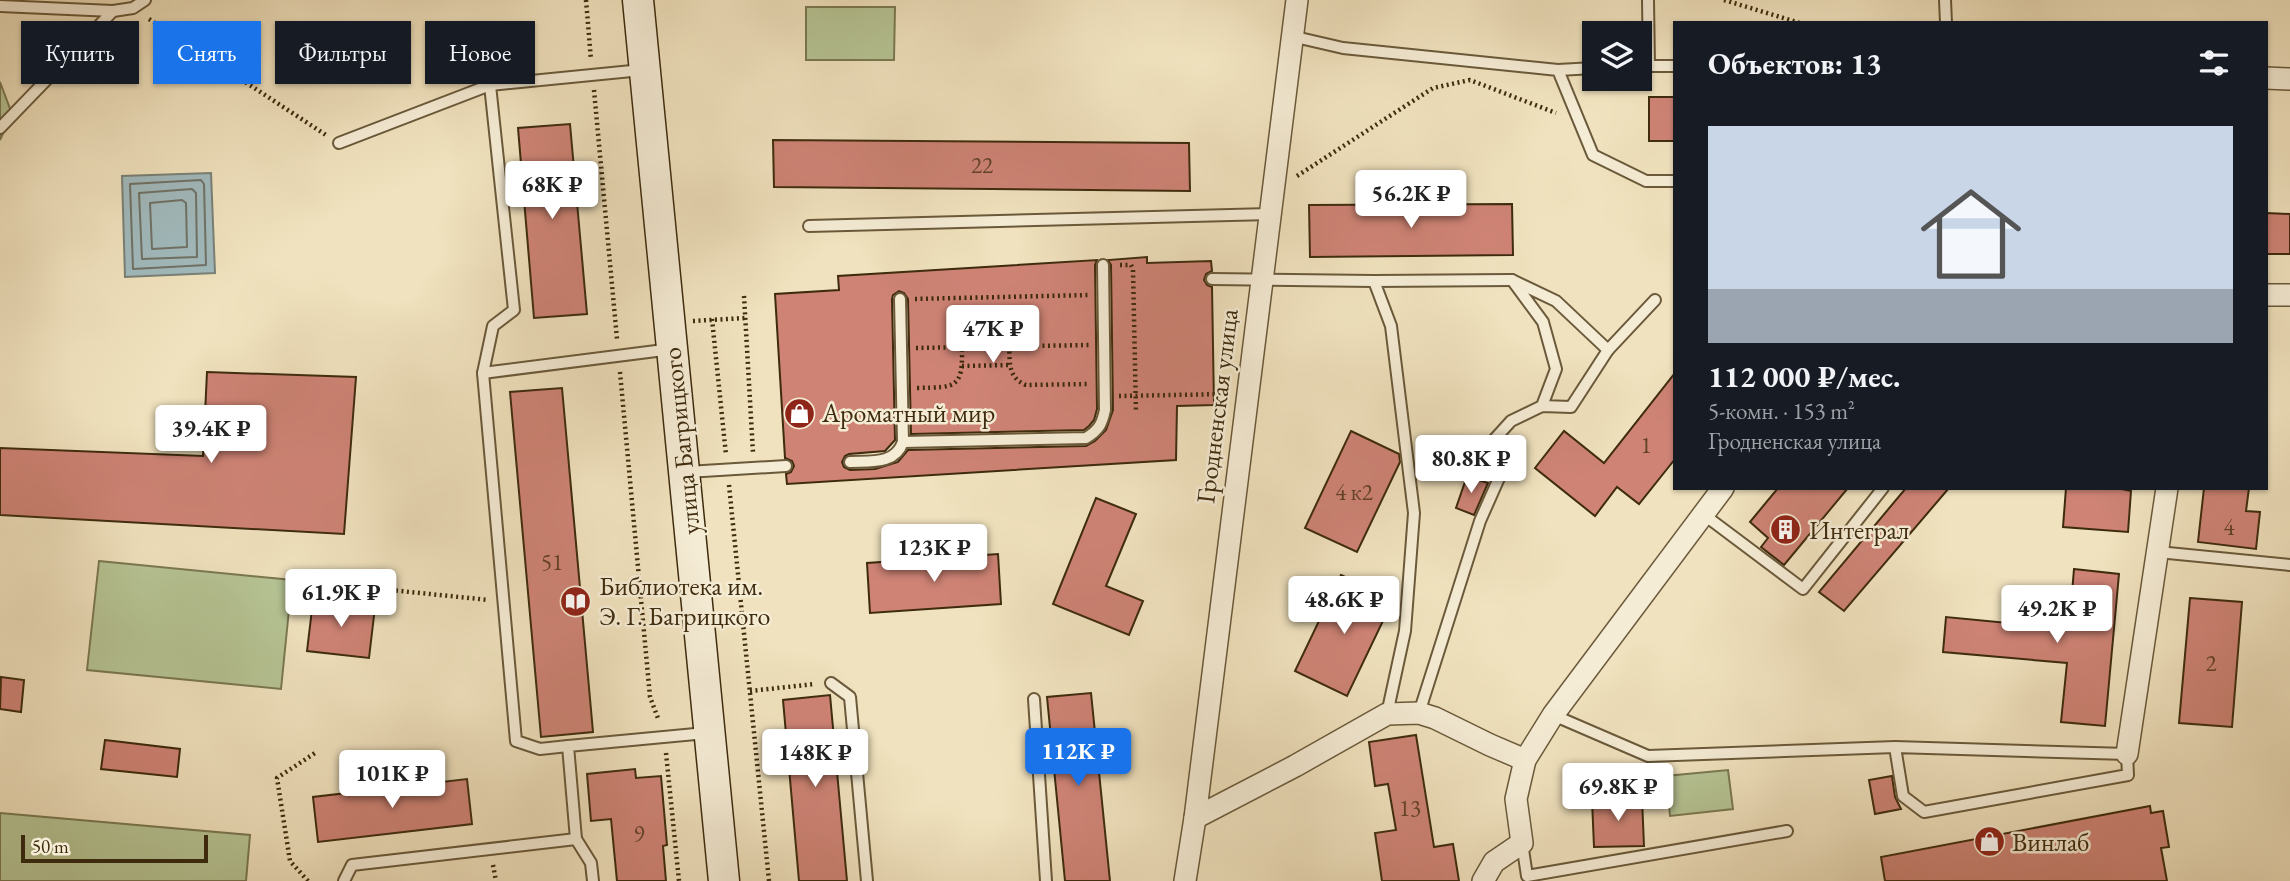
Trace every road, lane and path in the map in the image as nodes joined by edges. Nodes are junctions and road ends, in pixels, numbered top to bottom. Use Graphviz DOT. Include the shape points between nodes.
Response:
graph roads {
  1 [pos="145,0"];
  2 [pos="586,0"];
  3 [pos="638,0"];
  4 [pos="1297,0"];
  5 [pos="1648,0"];
  6 [pos="1724,0"];
  7 [pos="1945,0"];
  8 [pos="0,6"];
  9 [pos="133,8"];
  10 [pos="113,11"];
  11 [pos="1647,21"];
  12 [pos="1793,21"];
  13 [pos="1946,21"];
  14 [pos="1292,36"];
  15 [pos="1652,66"];
  16 [pos="1673,66"];
  17 [pos="1582,69"];
  18 [pos="645,70"];
  19 [pos="1558,70"];
  20 [pos="592,75"];
  21 [pos="2268,78"];
  22 [pos="2290,79"];
  23 [pos="491,85"];
  24 [pos="1579,121"];
  25 [pos="0,128"];
  26 [pos="339,143"];
  27 [pos="1673,181"];
  28 [pos="1273,192"];
  29 [pos="1270,214"];
  30 [pos="809,226"];
  31 [pos="1102,265"];
  32 [pos="1212,279"];
  33 [pos="1261,279"];
  34 [pos="1512,280"];
  35 [pos="1374,281"];
  36 [pos="1103,295"];
  37 [pos="2268,295"];
  38 [pos="2290,295"];
  39 [pos="744,296"];
  40 [pos="900,299"];
  41 [pos="1655,300"];
  42 [pos="745,318"];
  43 [pos="712,319"];
  44 [pos="671,336"];
  45 [pos="1104,344"];
  46 [pos="1009,346"];
  47 [pos="962,347"];
  48 [pos="901,348"];
  49 [pos="1608,350"];
  50 [pos="618,356"];
  51 [pos="1010,365"];
  52 [pos="962,366"];
  53 [pos="484,373"];
  54 [pos="1104,384"];
  55 [pos="902,388"];
  56 [pos="1214,394"];
  57 [pos="1105,396"];
  58 [pos="1136,396"];
  59 [pos="1542,405"];
  60 [pos="1136,413"];
  61 [pos="903,442"];
  62 [pos="850,462"];
  63 [pos="786,466"];
  64 [pos="754,468"];
  65 [pos="727,469"];
  66 [pos="684,472"];
  67 [pos="1721,490"];
  68 [pos="1880,490"];
  69 [pos="2166,490"];
  70 [pos="1703,514"];
  71 [pos="2158,552"];
  72 [pos="2290,565"];
  73 [pos="292,580"];
  74 [pos="503,601"];
  75 [pos="831,683"];
  76 [pos="750,691"];
  77 [pos="1034,699"];
  78 [pos="1419,713"];
  79 [pos="1387,714"];
  80 [pos="1553,715"];
  81 [pos="709,733"];
  82 [pos="665,737"];
  83 [pos="568,746"];
  84 [pos="1895,747"];
  85 [pos="315,753"];
  86 [pos="2127,754"];
  87 [pos="1525,760"];
  88 [pos="1195,818"];
  89 [pos="1787,831"];
  90 [pos="576,839"];
  91 [pos="1522,843"];
  92 [pos="1527,878"];
  93 [pos="308,881"];
  94 [pos="344,881"];
  95 [pos="593,881"];
  96 [pos="679,881"];
  97 [pos="724,881"];
  98 [pos="769,881"];
  99 [pos="867,881"];
  100 [pos="1046,881"];
  101 [pos="1185,881"];
  102 [pos="1483,881"];
  1 -- 9 [label="lane"];
  2 -- 20 [label="path"];
  3 -- 18 [label="street, улица Багрицкого"];
  4 -- 14 [label="street, Гродненская улица"];
  5 -- 11 [label="lane"];
  6 -- 12 [label="path"];
  7 -- 13 [label="lane"];
  8 -- 10 [label="lane"];
  9 -- 10 [label="lane"];
  9 -- 26 [label="path"];
  10 -- 25 [label="lane"];
  14 -- 19 [label="lane" via="1343,48"];
  14 -- 28 [label="street, Гродненская улица"];
  15 -- 16 [label="lane"];
  17 -- 19 [label="lane"];
  18 -- 20 [label="lane"];
  18 -- 44 [label="street, улица Багрицкого"];
  19 -- 24 [label="lane"];
  20 -- 23 [label="lane"];
  20 -- 50 [label="path"];
  21 -- 22 [label="street"];
  23 -- 26 [label="lane"];
  23 -- 53 [label="lane" via="514,310 493,326"];
  24 -- 27 [label="lane" via="1593,155 1646,181"];
  24 -- 28 [label="path" via="1470,80 1433,88"];
  28 -- 29 [label="street, Гродненская улица"];
  29 -- 30 [label="lane"];
  29 -- 33 [label="street, Гродненская улица"];
  31 -- 36 [label="lane"];
  31 -- 58 [label="path" via="1132,265"];
  32 -- 33 [label="lane"];
  33 -- 35 [label="lane"];
  33 -- 88 [label="street, Гродненская улица"];
  34 -- 35 [label="lane"];
  34 -- 49 [label="lane" via="1556,301"];
  34 -- 59 [label="lane" via="1543,322 1556,369"];
  35 -- 79 [label="lane" via="1391,326 1414,513 1405,631"];
  36 -- 40 [label="path"];
  36 -- 45 [label="lane"];
  37 -- 38 [label="street"];
  39 -- 42 [label="path"];
  40 -- 48 [label="lane"];
  41 -- 49 [label="lane"];
  42 -- 43 [label="path"];
  42 -- 64 [label="path"];
  43 -- 44 [label="path"];
  43 -- 65 [label="path"];
  44 -- 50 [label="lane"];
  44 -- 66 [label="street, улица Багрицкого"];
  45 -- 46 [label="path"];
  45 -- 54 [label="lane"];
  46 -- 47 [label="path"];
  46 -- 51 [label="path"];
  47 -- 48 [label="path"];
  47 -- 52 [label="path"];
  48 -- 55 [label="lane"];
  49 -- 59 [label="lane" via="1571,407"];
  50 -- 53 [label="lane"];
  50 -- 82 [label="path" via="650,697"];
  51 -- 52 [label="path"];
  51 -- 54 [label="path" via="1014,378 1026,385"];
  52 -- 55 [label="path" via="954,384"];
  53 -- 74 [label="lane"];
  54 -- 57 [label="lane"];
  55 -- 61 [label="lane"];
  56 -- 58 [label="path"];
  57 -- 58 [label="path"];
  57 -- 61 [label="lane" via="1102,424 1086,438"];
  58 -- 60 [label="path"];
  59 -- 78 [label="lane" via="1511,421 1492,442 1499,478 1480,520"];
  61 -- 62 [label="lane" via="891,458"];
  63 -- 64 [label="lane"];
  64 -- 65 [label="lane"];
  65 -- 66 [label="lane"];
  65 -- 76 [label="path"];
  66 -- 81 [label="street, улица Багрицкого"];
  67 -- 70 [label="street"];
  68 -- 70 [label="lane" via="1803,589"];
  69 -- 71 [label="street"];
  70 -- 80 [label="street"];
  71 -- 72 [label="lane"];
  71 -- 86 [label="street"];
  73 -- 74 [label="path"];
  74 -- 83 [label="lane" via="516,741 540,749"];
  75 -- 76 [label="path"];
  75 -- 99 [label="lane" via="850,697"];
  76 -- 98 [label="path"];
  77 -- 100 [label="lane"];
  78 -- 79 [label="street"];
  78 -- 87 [label="street"];
  79 -- 88 [label="street"];
  80 -- 84 [label="lane" via="1648,756"];
  80 -- 87 [label="street"];
  81 -- 82 [label="lane"];
  81 -- 97 [label="street, улица Багрицкого"];
  82 -- 83 [label="lane"];
  82 -- 96 [label="path"];
  83 -- 90 [label="lane"];
  84 -- 86 [label="lane"];
  84 -- 86 [label="lane" via="1903,796 1924,812 2128,775"];
  85 -- 93 [label="path" via="277,778 290,861"];
  87 -- 91 [label="street" via="1516,799"];
  88 -- 101 [label="street, Гродненская улица"];
  89 -- 92 [label="lane"];
  90 -- 94 [label="lane" via="352,865"];
  90 -- 95 [label="lane" via="592,863"];
  91 -- 92 [label="lane"];
  91 -- 102 [label="street" via="1494,862"];
}
